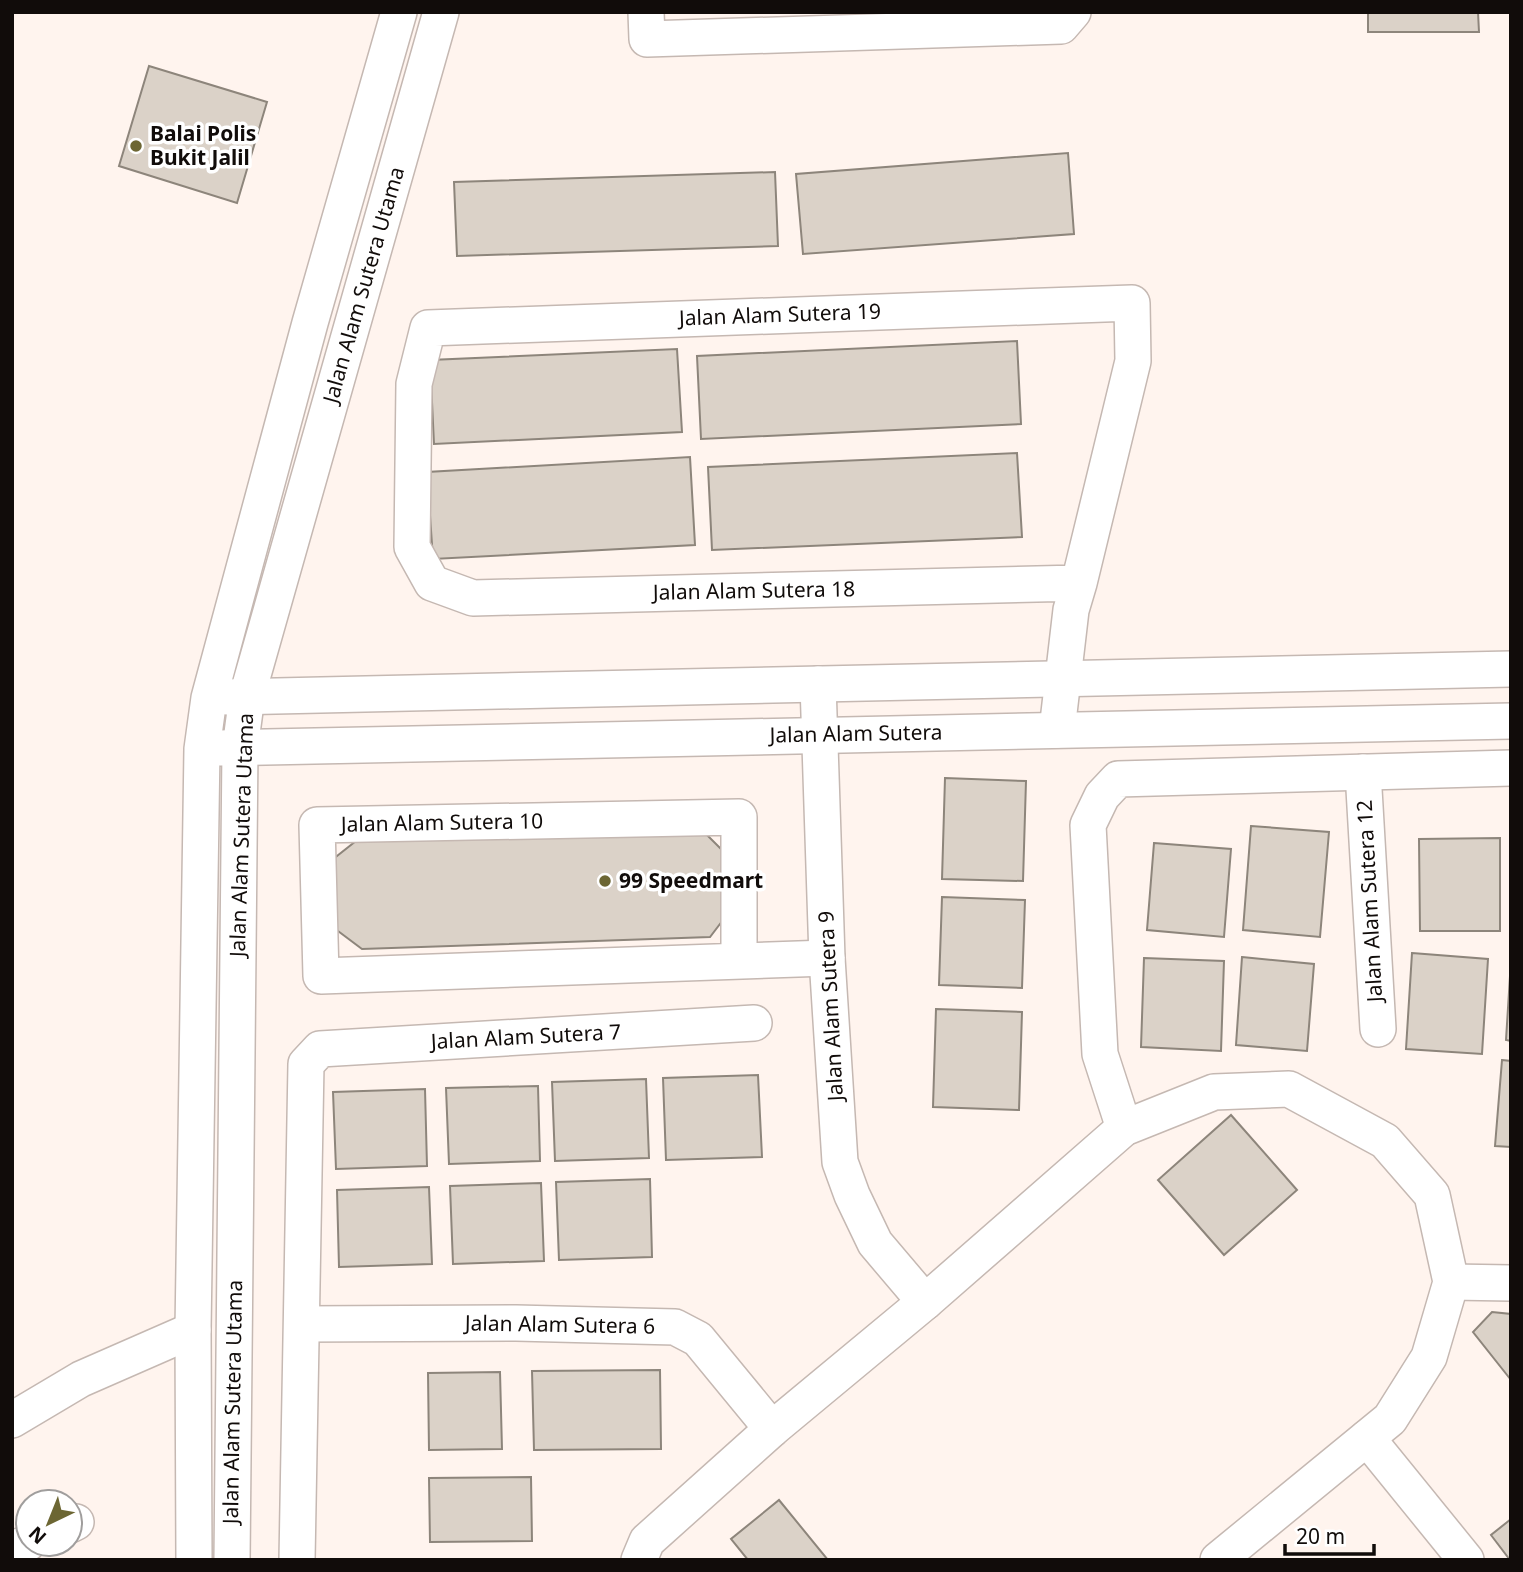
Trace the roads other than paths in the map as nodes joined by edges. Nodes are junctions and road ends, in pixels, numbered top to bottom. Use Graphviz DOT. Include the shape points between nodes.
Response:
graph roads {
  1 [pos="399,12"];
  2 [pos="441,12"];
  3 [pos="1073,12"];
  4 [pos="647,26"];
  5 [pos="432,583"];
  6 [pos="1079,583"];
  7 [pos="1511,669"];
  8 [pos="1063,678"];
  9 [pos="818,684"];
  10 [pos="247,696"];
  11 [pos="209,698"];
  12 [pos="1511,721"];
  13 [pos="1057,730"];
  14 [pos="819,735"];
  15 [pos="240,748"];
  16 [pos="202,749"];
  17 [pos="1511,768"];
  18 [pos="1363,772"];
  19 [pos="827,958"];
  20 [pos="739,961"];
  21 [pos="754,1023"];
  22 [pos="1378,1030"];
  23 [pos="1124,1128"];
  24 [pos="1451,1282"];
  25 [pos="1511,1283"];
  26 [pos="925,1302"];
  27 [pos="303,1325"];
  28 [pos="192,1330"];
  29 [pos="12,1420"];
  30 [pos="772,1429"];
  31 [pos="1367,1438"];
  32 [pos="194,1560"];
  33 [pos="232,1560"];
  34 [pos="297,1560"];
  35 [pos="639,1560"];
  36 [pos="1218,1560"];
  37 [pos="1466,1560"];
  1 -- 11 [label="street, Jalan Alam Sutera Utama"];
  2 -- 10 [label="street, Jalan Alam Sutera Utama"];
  3 -- 4 [label="street" via="1061,26"];
  5 -- 6 [label="street, Jalan Alam Sutera 18" via="473,598"];
  5 -- 6 [label="street, Jalan Alam Sutera 19" via="412,547 414,384 428,328 1132,303 1133,361"];
  6 -- 8 [label="street"];
  7 -- 8 [label="street"];
  8 -- 9 [label="street"];
  8 -- 13 [label="street"];
  9 -- 10 [label="street"];
  9 -- 14 [label="street, Jalan Alam Sutera 9"];
  10 -- 11 [label="street"];
  10 -- 15 [label="street, Jalan Alam Sutera Utama"];
  11 -- 16 [label="street, Jalan Alam Sutera Utama"];
  12 -- 13 [label="street, Jalan Alam Sutera"];
  13 -- 14 [label="street, Jalan Alam Sutera"];
  14 -- 15 [label="street, Jalan Alam Sutera"];
  14 -- 19 [label="street, Jalan Alam Sutera 9"];
  15 -- 16 [label="street, Jalan Alam Sutera"];
  15 -- 33 [label="street, Jalan Alam Sutera Utama"];
  16 -- 28 [label="street, Jalan Alam Sutera Utama"];
  17 -- 18 [label="street"];
  18 -- 22 [label="street, Jalan Alam Sutera 12"];
  18 -- 23 [label="street" via="1118,779 1102,796 1088,825 1100,1054"];
  19 -- 20 [label="street, Jalan Alam Sutera 10"];
  19 -- 26 [label="street, Jalan Alam Sutera 9" via="840,1162 875,1243"];
  20 -- 20 [label="street, Jalan Alam Sutera 10" via="321,976 317,825 739,817"];
  21 -- 27 [label="street, Jalan Alam Sutera 7" via="320,1049 306,1064"];
  23 -- 24 [label="street" via="1214,1092 1289,1089 1385,1141 1432,1195"];
  23 -- 26 [label="street"];
  24 -- 25 [label="street"];
  24 -- 31 [label="street" via="1429,1357 1390,1419"];
  26 -- 30 [label="street"];
  27 -- 30 [label="street, Jalan Alam Sutera 6" via="516,1322 675,1327 698,1339"];
  27 -- 34 [label="street"];
  28 -- 29 [label="street" via="81,1379"];
  28 -- 32 [label="street, Jalan Alam Sutera Utama"];
  30 -- 35 [label="street" via="647,1541"];
  31 -- 36 [label="street"];
  31 -- 37 [label="street"];
}
